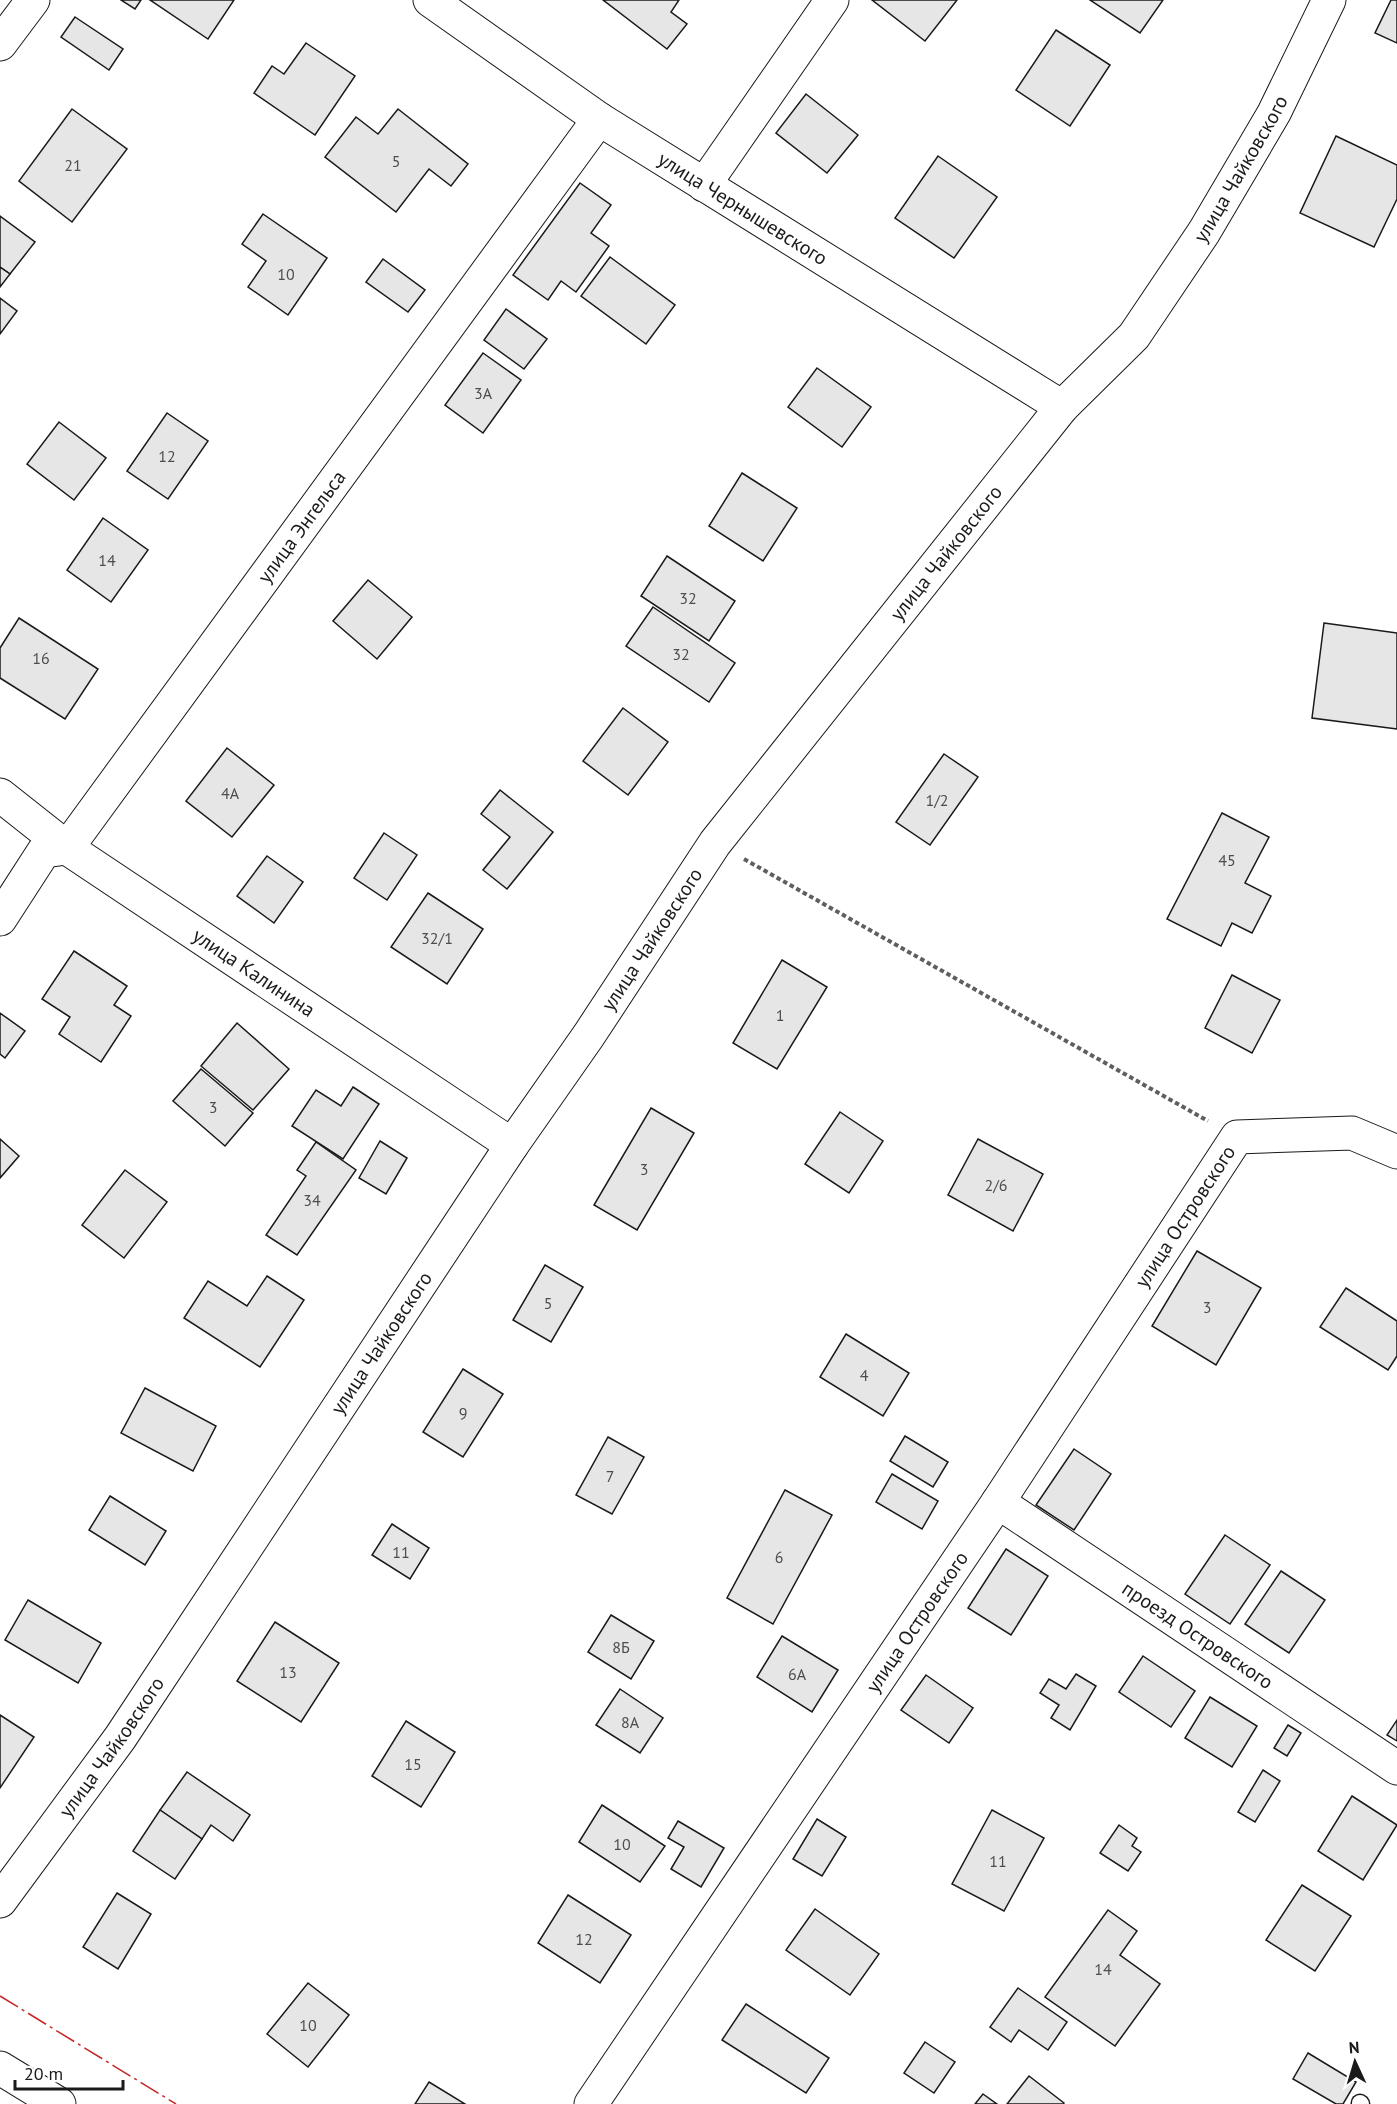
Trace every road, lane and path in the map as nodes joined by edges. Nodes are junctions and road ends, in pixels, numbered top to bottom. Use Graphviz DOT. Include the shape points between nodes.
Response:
graph roads {
  1 [pos="33,0"];
  2 [pos="430,0"];
  3 [pos="832,0"];
  4 [pos="1329,0"];
  5 [pos="0,44"];
  6 [pos="599,120"];
  7 [pos="704,185"];
  8 [pos="1062,407"];
  9 [pos="0,795"];
  10 [pos="715,843"];
  11 [pos="67,848"];
  12 [pos="0,919"];
  13 [pos="1237,1137"];
  14 [pos="512,1145"];
  15 [pos="1397,1152"];
  16 [pos="998,1502"];
  17 [pos="1397,1768"];
  18 [pos="0,1901"];
  19 [pos="0,2068"];
  20 [pos="59,2104"];
  21 [pos="591,2104"];
  1 -- 5 [label="street"];
  2 -- 6 [label="street, улица Чернышевского"];
  3 -- 7 [label="street"];
  4 -- 8 [label="street, улица Чайковского" via="1274,113 1204,232 1134,336"];
  6 -- 7 [label="street, улица Чернышевского"];
  6 -- 11 [label="street, улица Энгельса"];
  7 -- 8 [label="street, улица Чернышевского"];
  8 -- 10 [label="street, улица Чайковского"];
  9 -- 11 [label="street, улица Калинина"];
  10 -- 13 [label="path"];
  10 -- 14 [label="street, улица Чайковского"];
  11 -- 12 [label="street" via="44,850"];
  11 -- 14 [label="street, улица Калинина"];
  13 -- 15 [label="street" via="1352,1133"];
  13 -- 16 [label="street, улица Островского"];
  14 -- 18 [label="street, улица Чайковского" via="120,1738"];
  16 -- 17 [label="street, проезд Островского"];
  16 -- 21 [label="street, улица Островского"];
  19 -- 20 [label="street"];
}
